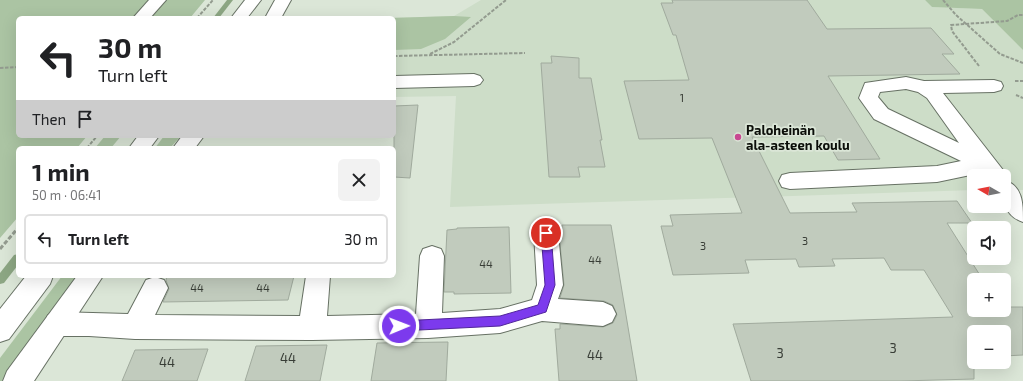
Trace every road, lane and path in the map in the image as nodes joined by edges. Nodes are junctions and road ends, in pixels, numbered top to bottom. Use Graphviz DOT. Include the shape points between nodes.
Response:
graph roads {
  1 [pos="158,0"];
  2 [pos="213,0"];
  3 [pos="253,0"];
  4 [pos="283,0"];
  5 [pos="506,0"];
  6 [pos="944,0"];
  7 [pos="1023,15"];
  8 [pos="143,16"];
  9 [pos="199,16"];
  10 [pos="241,16"];
  11 [pos="274,16"];
  12 [pos="966,24"];
  13 [pos="525,53"];
  14 [pos="429,55"];
  15 [pos="396,56"];
  16 [pos="1023,63"];
  17 [pos="16,67"];
  18 [pos="0,68"];
  19 [pos="474,80"];
  20 [pos="396,82"];
  21 [pos="994,86"];
  22 [pos="924,87"];
  23 [pos="95,138"];
  24 [pos="147,138"];
  25 [pos="192,138"];
  26 [pos="89,146"];
  27 [pos="141,146"];
  28 [pos="185,146"];
  29 [pos="988,169"];
  30 [pos="989,169"];
  31 [pos="967,172"];
  32 [pos="790,181"];
  33 [pos="1011,197"];
  34 [pos="1023,213"];
  35 [pos="16,230"];
  36 [pos="546,233"];
  37 [pos="0,249"];
  38 [pos="432,256"];
  39 [pos="39,278"];
  40 [pos="90,278"];
  41 [pos="318,278"];
  42 [pos="155,288"];
  43 [pos="542,309"];
  44 [pos="603,314"];
  45 [pos="57,324"];
  46 [pos="428,326"];
  47 [pos="136,327"];
  48 [pos="312,328"];
  49 [pos="0,330"];
  50 [pos="17,381"];
  1 -- 8 [label="main road"];
  2 -- 9 [label="path"];
  3 -- 10 [label="main road"];
  4 -- 11 [label="main road"];
  5 -- 14 [label="path" via="454,42"];
  6 -- 12 [label="path"];
  7 -- 12 [label="path" via="1007,21"];
  12 -- 16 [label="path" via="1000,54"];
  12 -- 21 [label="path" via="951,25 952,31"];
  13 -- 14 [label="path"];
  14 -- 15 [label="path"];
  17 -- 18 [label="path"];
  19 -- 20 [label="main road"];
  21 -- 22 [label="main road"];
  22 -- 29 [label="main road" via="906,83 872,86 868,98 881,114"];
  22 -- 30 [label="main road" via="934,94"];
  23 -- 26 [label="path"];
  24 -- 27 [label="main road"];
  25 -- 28 [label="main road"];
  31 -- 32 [label="main road"];
  33 -- 34 [label="main road"];
  35 -- 37 [label="path"];
  36 -- 43 [label="main road" via="550,285"];
  38 -- 46 [label="main road"];
  39 -- 49 [label="main road"];
  40 -- 45 [label="main road"];
  41 -- 48 [label="main road"];
  42 -- 47 [label="main road"];
  43 -- 44 [label="main road"];
  43 -- 46 [label="main road" via="500,321"];
  45 -- 47 [label="main road"];
  45 -- 50 [label="main road"];
  46 -- 48 [label="main road"];
  47 -- 48 [label="main road"];
}
